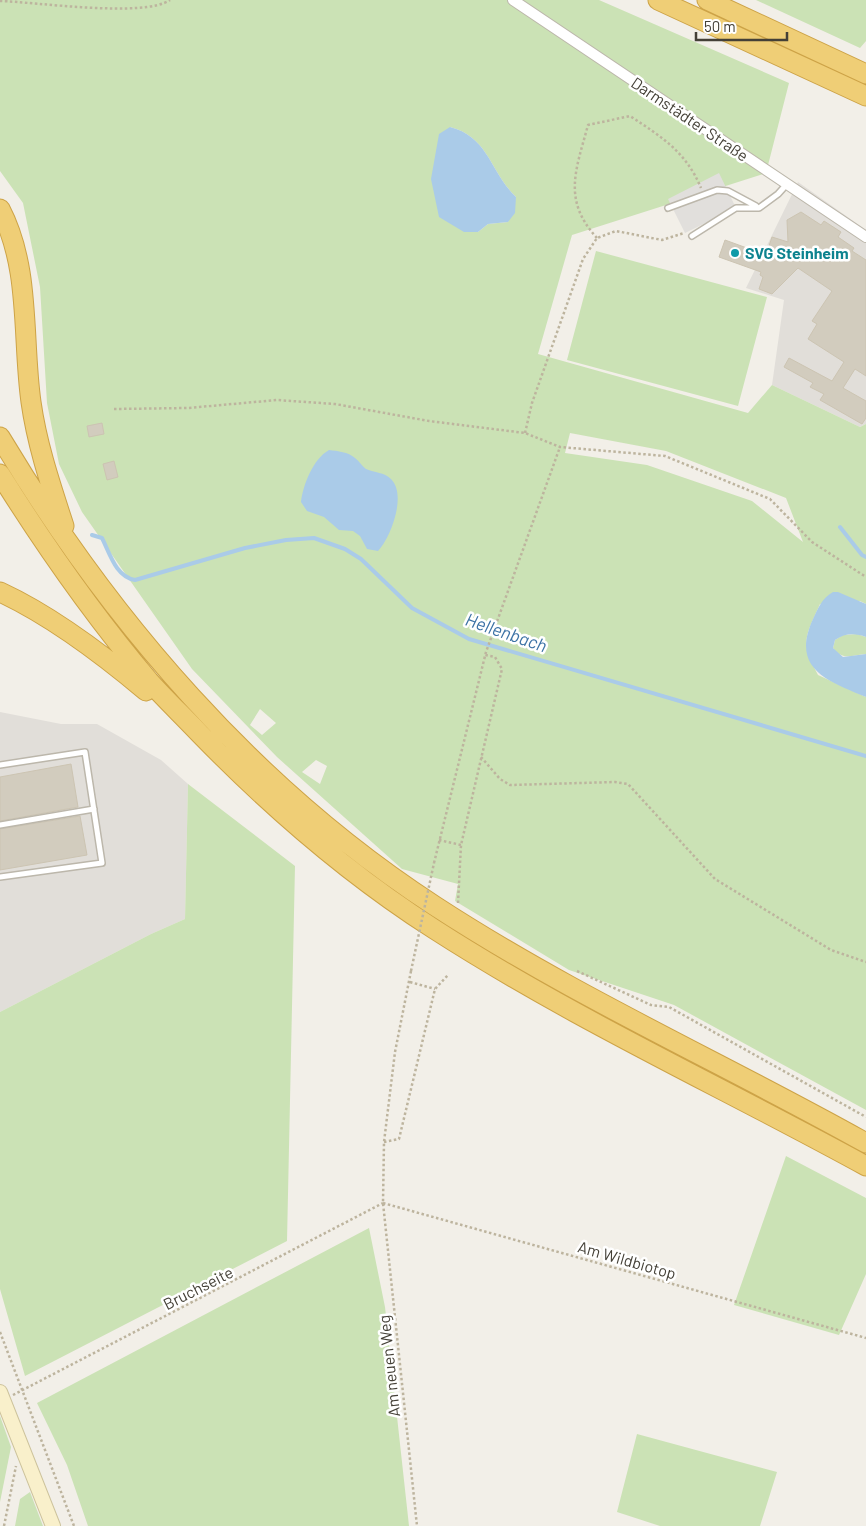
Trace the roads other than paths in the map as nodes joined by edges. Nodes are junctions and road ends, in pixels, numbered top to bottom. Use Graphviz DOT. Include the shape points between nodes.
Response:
graph roads {
  1 [pos="513,0"];
  2 [pos="658,0"];
  3 [pos="707,0"];
  4 [pos="866,74"];
  5 [pos="866,96"];
  6 [pos="787,184"];
  7 [pos="668,208"];
  8 [pos="759,208"];
  9 [pos="0,209"];
  10 [pos="692,236"];
  11 [pos="866,237"];
  12 [pos="0,437"];
  13 [pos="0,474"];
  14 [pos="71,547"];
  15 [pos="0,592"];
  16 [pos="223,757"];
  17 [pos="0,765"];
  18 [pos="94,809"];
  19 [pos="0,825"];
  20 [pos="0,877"];
  21 [pos="866,1143"];
  22 [pos="866,1166"];
  23 [pos="0,1392"];
  24 [pos="53,1526"];
  1 -- 6 [label="street, Darmstädter Straße"];
  2 -- 5 [label="highway"];
  3 -- 4 [label="highway"];
  6 -- 8 [label="lane"];
  6 -- 11 [label="street, Darmstädter Straße"];
  7 -- 8 [label="lane" via="717,190 728,191"];
  8 -- 10 [label="lane" via="736,208"];
  9 -- 14 [label="highway" via="12,235 20,277 35,428"];
  12 -- 14 [label="highway"];
  13 -- 16 [label="highway" via="82,596 123,650"];
  14 -- 21 [label="highway" via="149,650 193,699 277,782 389,874 434,906 576,991"];
  15 -- 16 [label="highway" via="35,608 122,671"];
  16 -- 22 [label="highway" via="316,842 434,929 562,1005"];
  17 -- 18 [label="lane" via="85,752"];
  18 -- 19 [label="lane"];
  18 -- 20 [label="lane" via="102,863"];
  23 -- 24 [label="street"];
}
